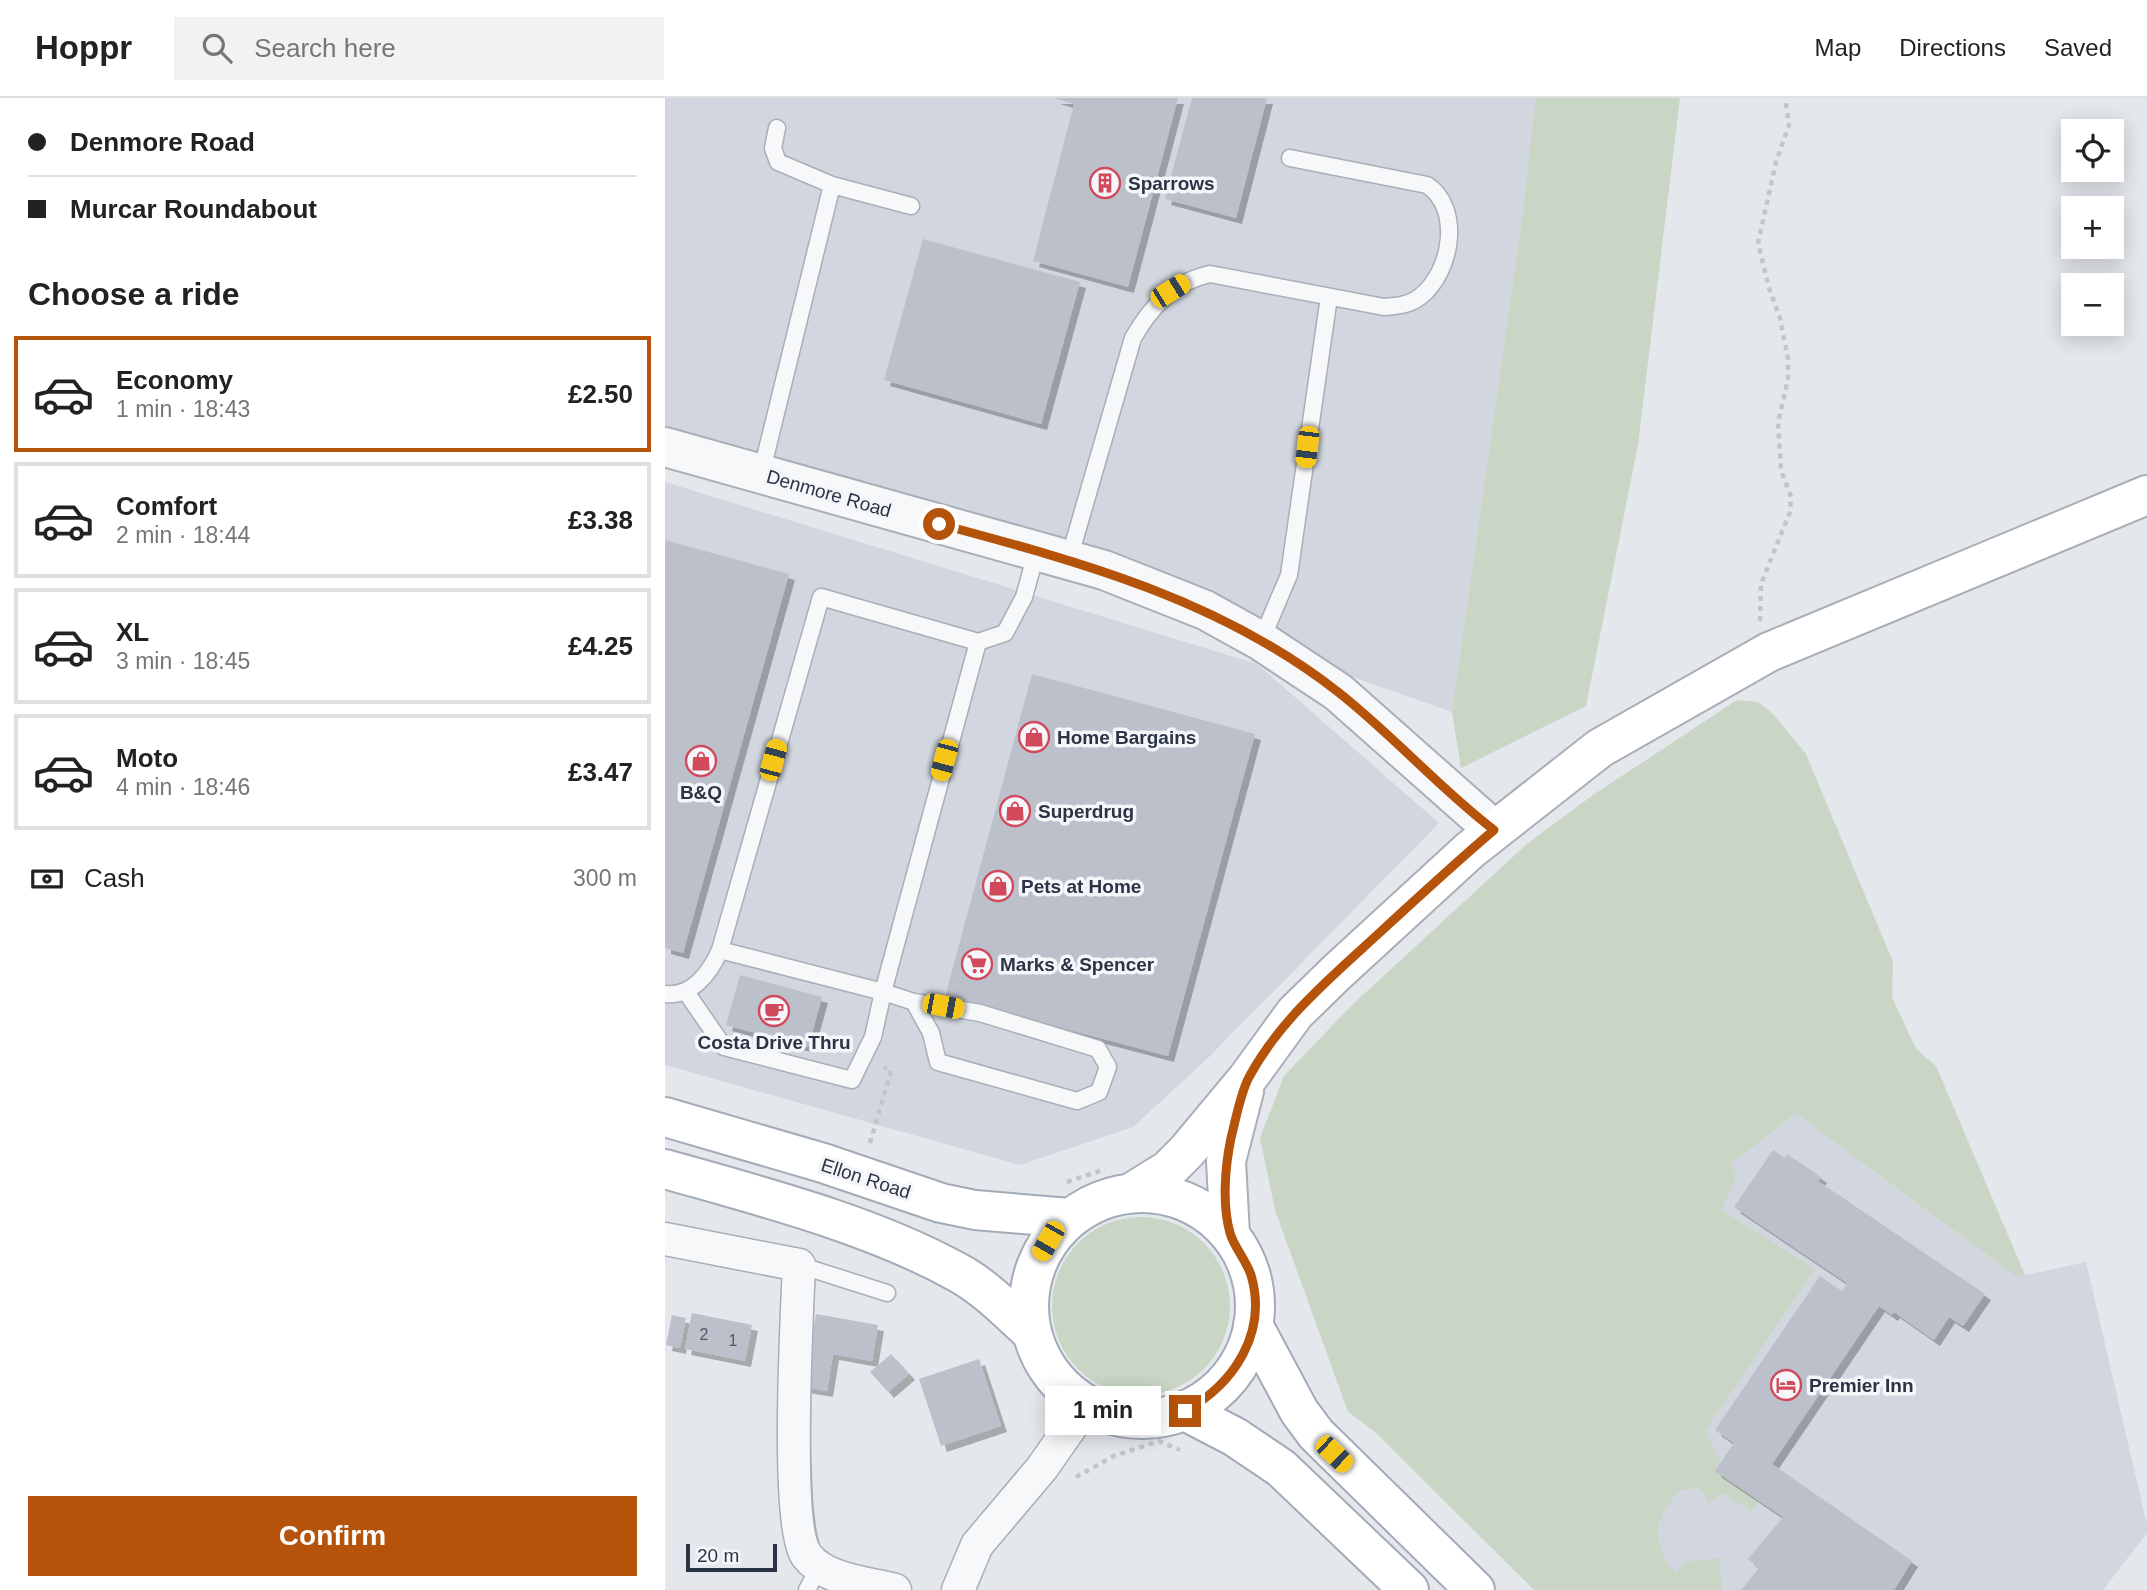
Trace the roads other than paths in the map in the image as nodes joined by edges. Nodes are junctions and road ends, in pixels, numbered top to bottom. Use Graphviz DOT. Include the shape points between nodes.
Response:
graph roads {
  1 [pos="776,128"];
  2 [pos="1290,159"];
  3 [pos="832,185"];
  4 [pos="911,206"];
  5 [pos="1329,297"];
  6 [pos="665,447"];
  7 [pos="761,474"];
  8 [pos="2147,495"];
  9 [pos="1053,554"];
  10 [pos="1261,640"];
  11 [pos="978,642"];
  12 [pos="1494,830"];
  13 [pos="720,950"];
  14 [pos="686,992"];
  15 [pos="883,992"];
  16 [pos="665,994"];
  17 [pos="914,1002"];
  18 [pos="1247,1079"];
  19 [pos="665,1117"];
  20 [pos="665,1168"];
  21 [pos="1131,1193"];
  22 [pos="1070,1218"];
  23 [pos="1230,1235"];
  24 [pos="665,1239"];
  25 [pos="799,1265"];
  26 [pos="887,1293"];
  27 [pos="1253,1325"];
  28 [pos="1031,1333"];
  29 [pos="1086,1405"];
  30 [pos="1185,1411"];
  31 [pos="813,1578"];
  32 [pos="895,1590"];
  33 [pos="958,1590"];
  34 [pos="1409,1590"];
  35 [pos="1475,1590"];
  1 -- 3 [label="lane" via="773,148 778,162"];
  2 -- 5 [label="lane" via="1427,185 1439,193 1447,208 1450,229 1443,261 1420,297 1384,307"];
  3 -- 4 [label="lane"];
  3 -- 7 [label="lane"];
  5 -- 9 [label="lane" via="1210,274 1191,278 1147,313 1133,338"];
  5 -- 10 [label="lane" via="1289,575"];
  6 -- 7 [label="street, Denmore Road"];
  7 -- 9 [label="street, Denmore Road"];
  8 -- 12 [label="main road" via="1769,652 1600,748"];
  9 -- 10 [label="street, Denmore Road" via="1146,585"];
  9 -- 11 [label="lane" via="1005,633"];
  10 -- 12 [label="street, Denmore Road" via="1338,692"];
  11 -- 13 [label="lane" via="821,597"];
  11 -- 15 [label="lane"];
  12 -- 18 [label="main road" via="1295,1013"];
  13 -- 14 [label="lane" via="711,970"];
  13 -- 15 [label="lane"];
  14 -- 15 [label="lane" via="724,1047 852,1080 873,1037"];
  14 -- 16 [label="lane"];
  15 -- 17 [label="lane"];
  17 -- 17 [label="lane" via="980,1013 1098,1049 1108,1067 1099,1092 1077,1101 938,1062 931,1033"];
  18 -- 21 [label="main road" via="1168,1170"];
  18 -- 23 [label="main road" via="1226,1161"];
  19 -- 22 [label="main road, Ellon Road" via="941,1203"];
  20 -- 28 [label="main road" via="796,1206 922,1255 993,1296"];
  21 -- 22 [label="main road" via="1099,1201"];
  21 -- 23 [label="main road" via="1186,1201"];
  22 -- 28 [label="main road" via="1048,1241 1034,1270 1028,1301"];
  23 -- 27 [label="main road" via="1251,1278"];
  24 -- 25 [label="street"];
  25 -- 26 [label="lane"];
  25 -- 31 [label="street" via="794,1377 798,1529"];
  27 -- 30 [label="main road" via="1230,1377"];
  27 -- 35 [label="main road" via="1299,1412 1316,1434"];
  28 -- 29 [label="main road" via="1052,1375"];
  29 -- 30 [label="main road" via="1135,1419"];
  29 -- 33 [label="street" via="1042,1468 977,1545"];
  30 -- 34 [label="main road" via="1281,1468"];
  31 -- 32 [label="street" via="842,1577"];
}
